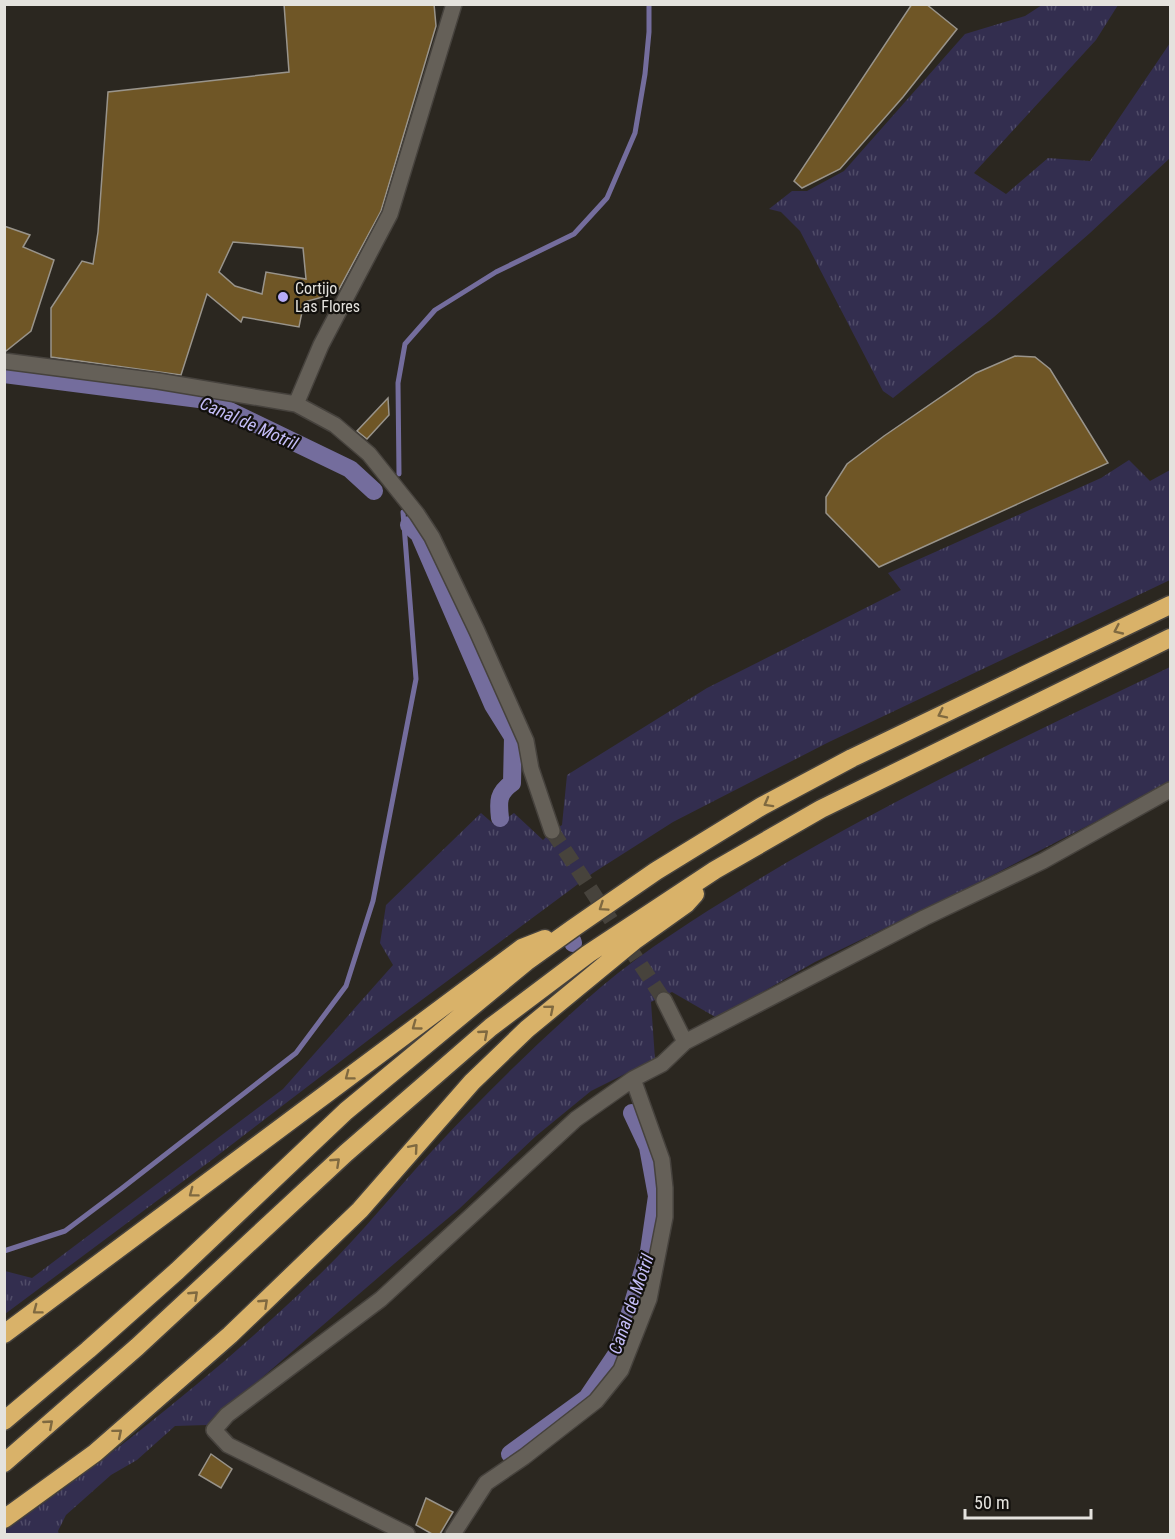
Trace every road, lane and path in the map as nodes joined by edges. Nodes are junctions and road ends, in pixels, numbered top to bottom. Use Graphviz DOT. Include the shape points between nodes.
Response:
graph roads {
  1 [pos="454,4"];
  2 [pos="4,361"];
  3 [pos="296,405"];
  4 [pos="1170,605"];
  5 [pos="1170,638"];
  6 [pos="1170,790"];
  7 [pos="552,831"];
  8 [pos="715,870"];
  9 [pos="572,928"];
  10 [pos="664,1000"];
  11 [pos="685,1042"];
  12 [pos="633,1079"];
  13 [pos="4,1334"];
  14 [pos="4,1421"];
  15 [pos="4,1463"];
  16 [pos="4,1518"];
  17 [pos="408,1534"];
  18 [pos="453,1534"];
  1 -- 3 [label="street" via="390,214 321,345"];
  2 -- 3 [label="street" via="158,381"];
  3 -- 7 [label="street" via="335,425 369,454 432,537 526,741"];
  4 -- 9 [label="highway, one-way" via="852,758 752,812"];
  5 -- 8 [label="highway" via="821,809"];
  6 -- 11 [label="street" via="1042,861"];
  15 -- 8 [label="highway, one-way" via="491,1027 588,954"];
  16 -- 8 [label="highway, one-way" via="95,1453 230,1335 360,1210 472,1082 527,1029 626,947 686,904"];
  9 -- 13 [label="highway, one-way" via="522,948"];
  9 -- 14 [label="highway" via="525,962 346,1111 168,1279"];
  10 -- 11 [label="street"];
  11 -- 12 [label="street" via="662,1064"];
  12 -- 17 [label="street" via="576,1119 381,1299 227,1415 214,1430 228,1445"];
  12 -- 18 [label="street" via="662,1160 665,1217 649,1299 621,1370 596,1401 486,1484"];
}
